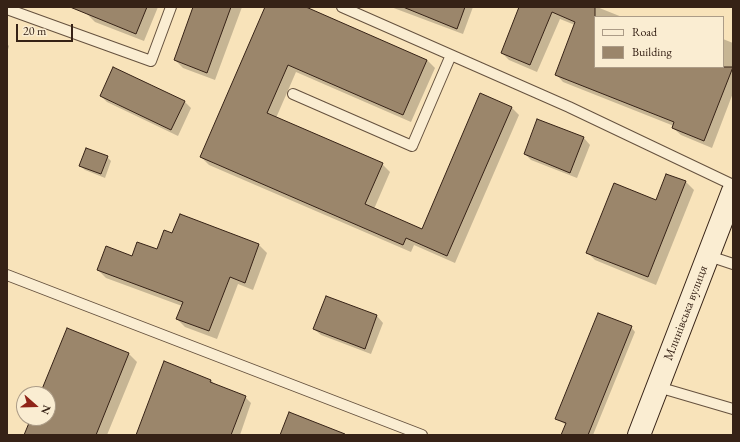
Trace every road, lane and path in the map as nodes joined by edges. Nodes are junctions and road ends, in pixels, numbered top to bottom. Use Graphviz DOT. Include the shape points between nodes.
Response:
graph roads {
  1 [pos="171,7"];
  2 [pos="342,7"];
  3 [pos="7,9"];
  4 [pos="451,55"];
  5 [pos="293,94"];
  6 [pos="733,184"];
  7 [pos="733,191"];
  8 [pos="709,256"];
  9 [pos="733,264"];
  10 [pos="7,275"];
  11 [pos="658,387"];
  12 [pos="733,409"];
  13 [pos="422,435"];
  14 [pos="638,435"];
  1 -- 3 [label="lane" via="151,60"];
  2 -- 4 [label="lane"];
  4 -- 5 [label="lane" via="412,146"];
  4 -- 6 [label="lane"];
  7 -- 8 [label="main road, Млинівська вулиця"];
  8 -- 9 [label="lane"];
  8 -- 11 [label="main road, Млинівська вулиця"];
  10 -- 13 [label="lane"];
  11 -- 12 [label="lane"];
  11 -- 14 [label="main road, Млинівська вулиця"];
}
